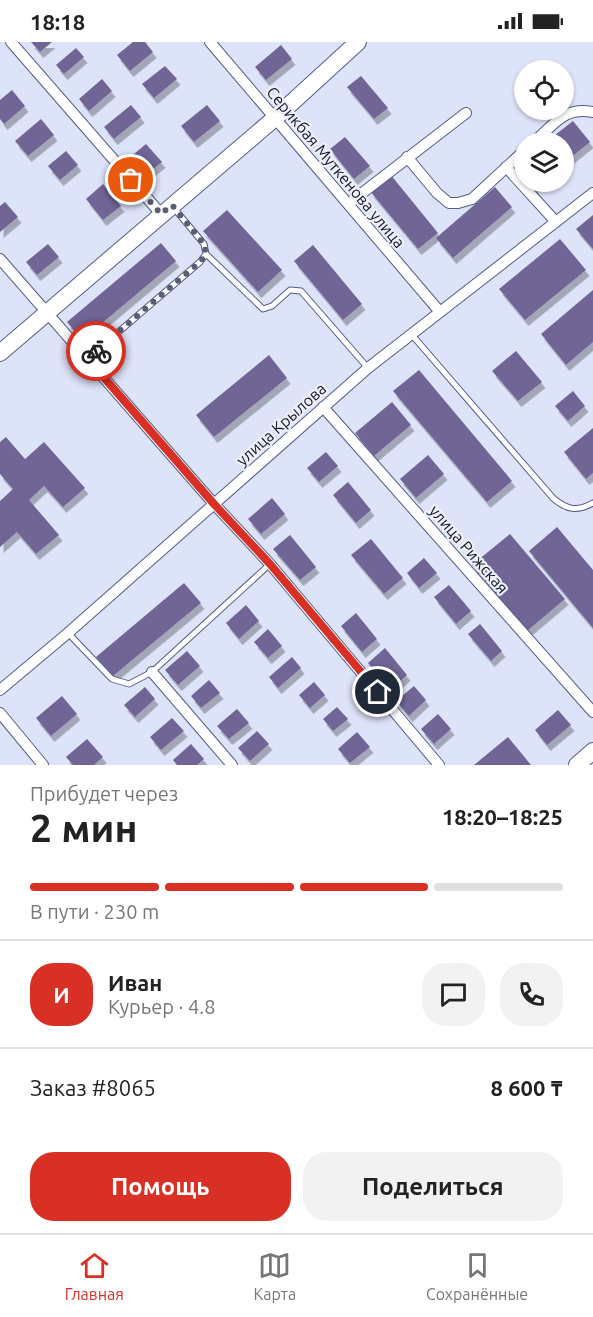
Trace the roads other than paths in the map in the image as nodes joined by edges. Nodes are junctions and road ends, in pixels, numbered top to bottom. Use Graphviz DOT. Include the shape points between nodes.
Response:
graph roads {
  1 [pos="11,42"];
  2 [pos="210,42"];
  3 [pos="358,42"];
  4 [pos="593,112"];
  5 [pos="466,113"];
  6 [pos="275,118"];
  7 [pos="545,132"];
  8 [pos="407,157"];
  9 [pos="514,160"];
  10 [pos="506,167"];
  11 [pos="593,193"];
  12 [pos="348,204"];
  13 [pos="166,210"];
  14 [pos="556,222"];
  15 [pos="206,254"];
  16 [pos="0,259"];
  17 [pos="440,312"];
  18 [pos="46,313"];
  19 [pos="412,335"];
  20 [pos="0,352"];
  21 [pos="87,358"];
  22 [pos="368,368"];
  23 [pos="323,406"];
  24 [pos="593,503"];
  25 [pos="214,504"];
  26 [pos="270,564"];
  27 [pos="68,633"];
  28 [pos="152,672"];
  29 [pos="0,690"];
  30 [pos="593,712"];
  31 [pos="0,713"];
  32 [pos="593,751"];
  33 [pos="43,765"];
  34 [pos="232,765"];
  35 [pos="439,765"];
  36 [pos="577,765"];
  1 -- 13 [label="street"];
  2 -- 6 [label="street, Серикбая Муткенова улица"];
  3 -- 6 [label="street"];
  4 -- 7 [label="street" via="567,112"];
  5 -- 8 [label="street"];
  6 -- 12 [label="street, Серикбая Муткенова улица"];
  6 -- 13 [label="street"];
  8 -- 10 [label="street" via="449,203 472,198"];
  8 -- 12 [label="street"];
  9 -- 10 [label="street"];
  10 -- 14 [label="street"];
  11 -- 14 [label="street, улица Крылова"];
  12 -- 17 [label="street, Серикбая Муткенова улица"];
  13 -- 15 [label="lane" via="204,244"];
  13 -- 18 [label="street"];
  14 -- 17 [label="street, улица Крылова"];
  15 -- 21 [label="lane"];
  15 -- 22 [label="lane" via="263,309 290,290 301,291"];
  16 -- 18 [label="street"];
  17 -- 19 [label="street, улица Крылова"];
  18 -- 20 [label="street"];
  18 -- 21 [label="street"];
  19 -- 22 [label="street, улица Крылова"];
  19 -- 24 [label="lane" via="553,498 573,509"];
  21 -- 25 [label="street"];
  22 -- 23 [label="street, улица Крылова"];
  23 -- 25 [label="street, улица Крылова"];
  23 -- 30 [label="street, улица Рижская"];
  25 -- 26 [label="street"];
  25 -- 27 [label="street, улица Крылова"];
  26 -- 28 [label="lane"];
  26 -- 35 [label="street"];
  27 -- 28 [label="lane" via="112,679 129,684"];
  27 -- 29 [label="street, улица Крылова"];
  28 -- 34 [label="street"];
  31 -- 33 [label="street"];
  32 -- 36 [label="street"];
}
